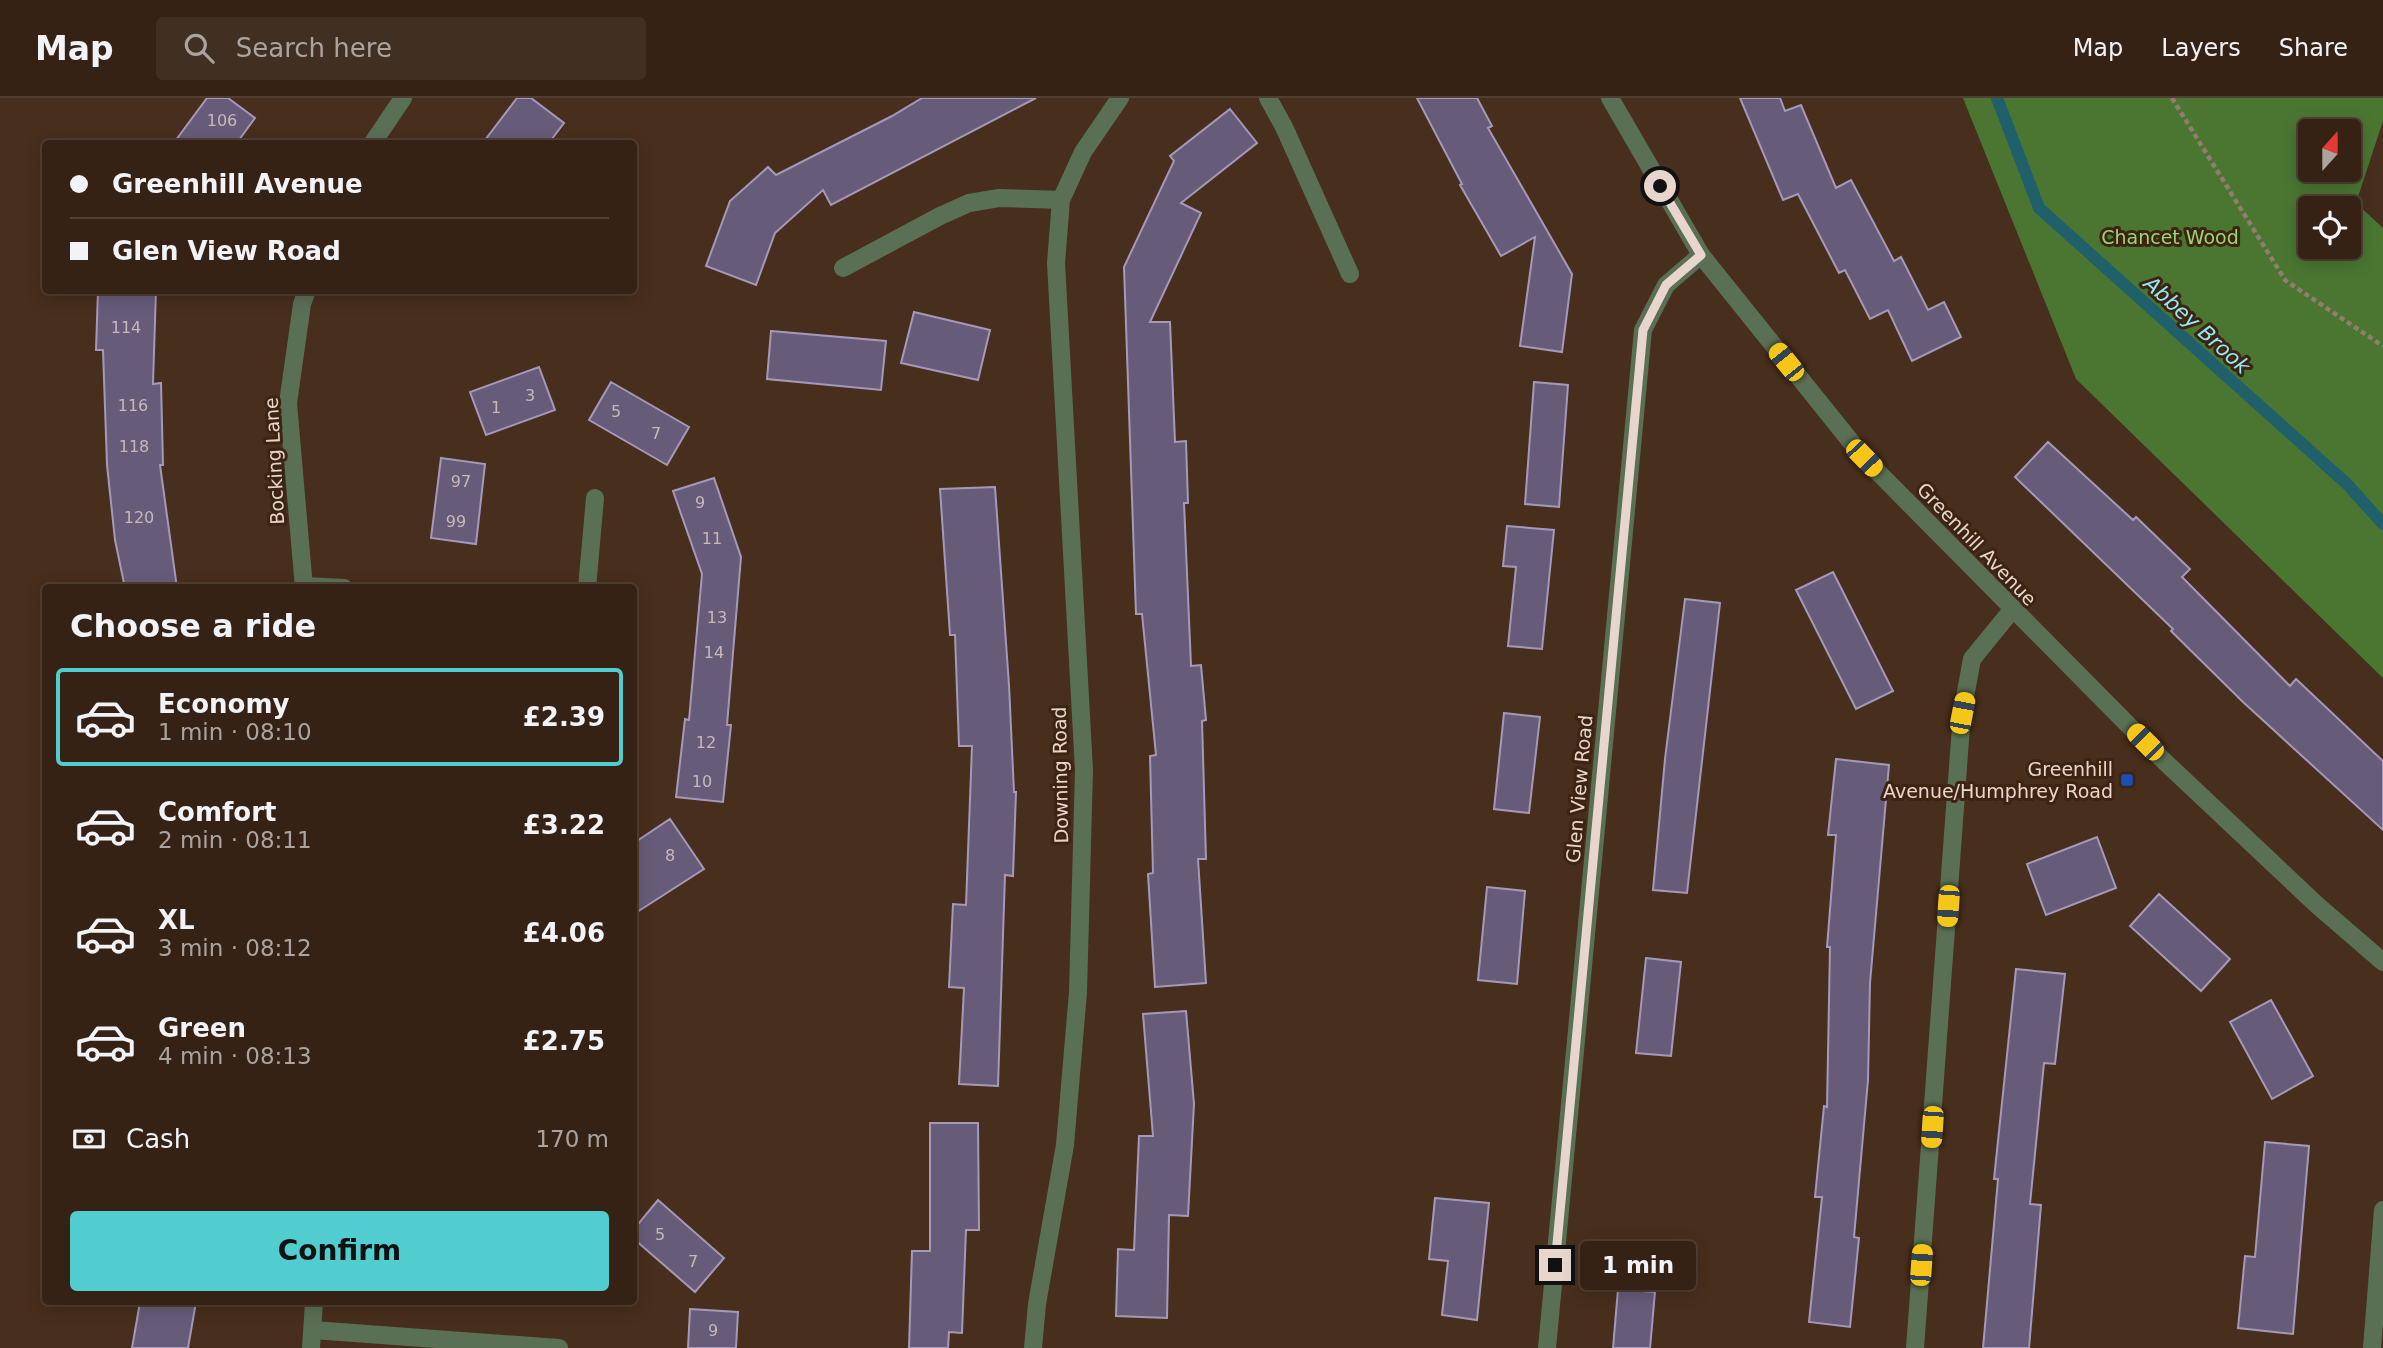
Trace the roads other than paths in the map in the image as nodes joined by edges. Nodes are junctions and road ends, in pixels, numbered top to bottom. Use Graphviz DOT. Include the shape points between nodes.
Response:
graph roads {
  1 [pos="403,98"];
  2 [pos="1121,98"];
  3 [pos="1268,98"];
  4 [pos="1610,98"];
  5 [pos="375,140"];
  6 [pos="1061,200"];
  7 [pos="1701,255"];
  8 [pos="844,268"];
  9 [pos="1350,274"];
  10 [pos="306,294"];
  11 [pos="595,498"];
  12 [pos="304,584"];
  13 [pos="587,584"];
  14 [pos="2012,610"];
  15 [pos="2383,962"];
  16 [pos="2383,1210"];
  17 [pos="314,1305"];
  18 [pos="312,1339"];
  19 [pos="559,1348"];
  20 [pos="1033,1348"];
  21 [pos="1547,1348"];
  22 [pos="1915,1348"];
  23 [pos="2372,1348"];
  1 -- 5 [label="street"];
  2 -- 6 [label="street" via="1083,152"];
  3 -- 9 [label="street"];
  4 -- 7 [label="street, Greenhill Avenue"];
  6 -- 8 [label="street" via="999,198 969,203"];
  6 -- 20 [label="street, Downing Road" via="1056,263 1084,770 1079,992 1066,1133"];
  7 -- 14 [label="street, Greenhill Avenue" via="1864,458"];
  7 -- 21 [label="street, Glen View Road" via="1666,285 1643,330"];
  10 -- 12 [label="street, Bocking Lane" via="288,403"];
  11 -- 13 [label="street"];
  14 -- 15 [label="street, Greenhill Avenue" via="2164,761"];
  14 -- 22 [label="street" via="1972,659 1962,713"];
  16 -- 23 [label="street"];
  17 -- 18 [label="street"];
  18 -- 19 [label="street"];
}
